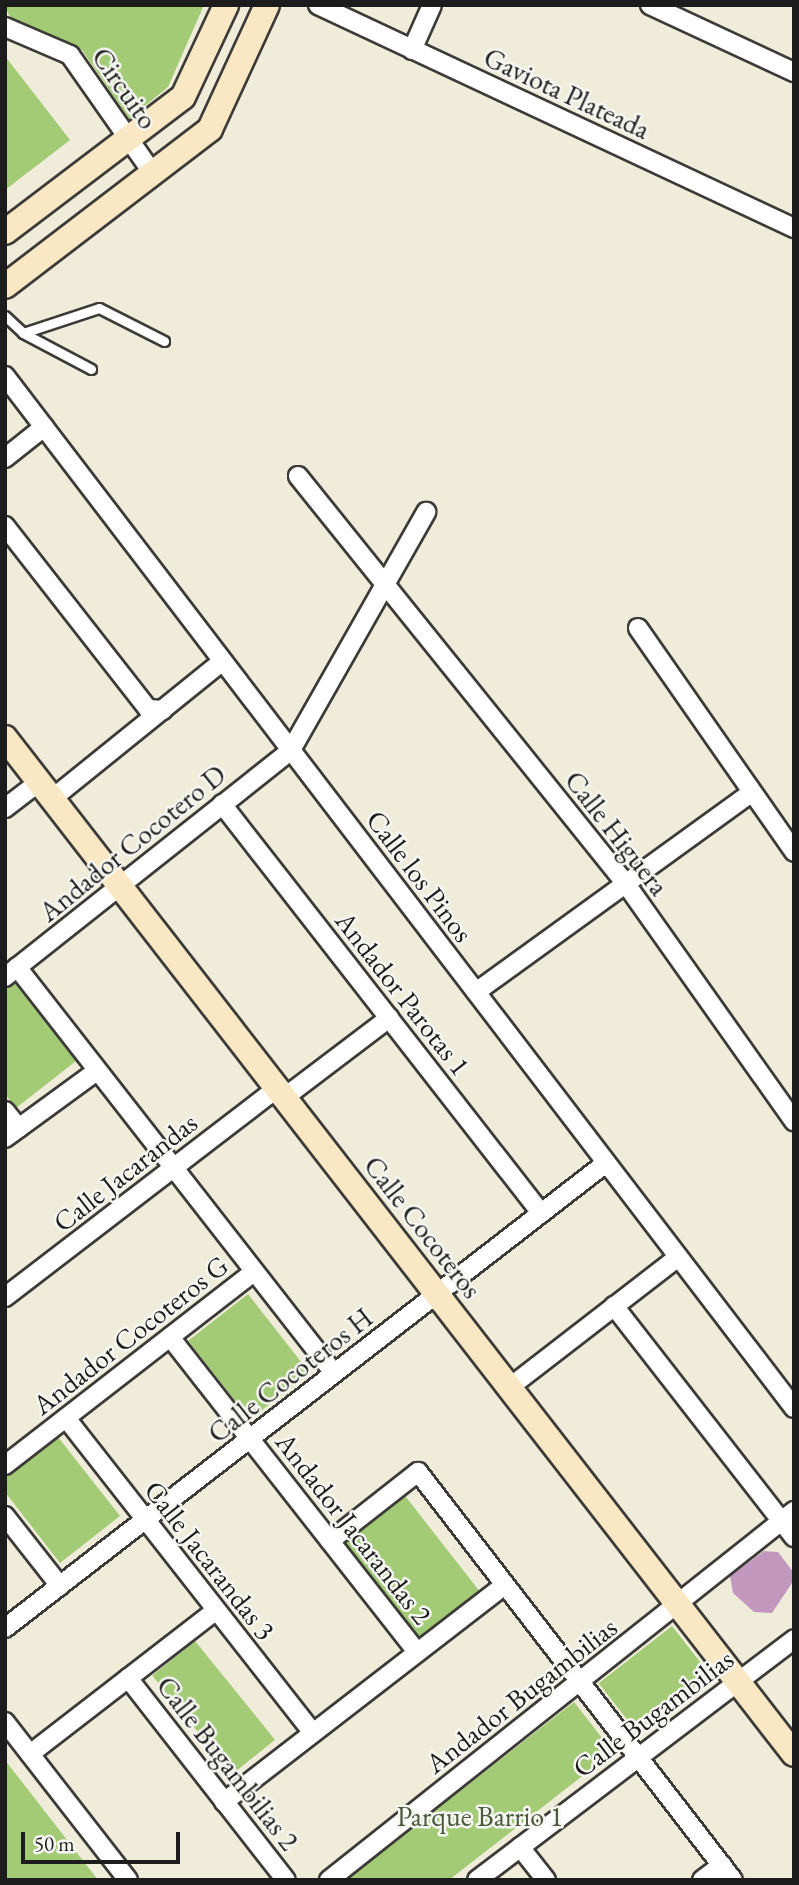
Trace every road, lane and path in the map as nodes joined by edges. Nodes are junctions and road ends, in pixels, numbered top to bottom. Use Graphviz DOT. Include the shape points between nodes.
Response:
graph roads {
  1 [pos="226,5"];
  2 [pos="267,5"];
  3 [pos="318,5"];
  4 [pos="432,5"];
  5 [pos="650,5"];
  6 [pos="681,12"];
  7 [pos="5,27"];
  8 [pos="412,50"];
  9 [pos="794,72"];
  10 [pos="129,139"];
  11 [pos="154,175"];
  12 [pos="794,228"];
  13 [pos="5,232"];
  14 [pos="5,286"];
  15 [pos="5,316"];
  16 [pos="23,333"];
  17 [pos="164,341"];
  18 [pos="91,369"];
  19 [pos="5,376"];
  20 [pos="44,428"];
  21 [pos="5,458"];
  22 [pos="298,476"];
  23 [pos="426,512"];
  24 [pos="5,526"];
  25 [pos="386,586"];
  26 [pos="638,628"];
  27 [pos="223,661"];
  28 [pos="163,710"];
  29 [pos="5,738"];
  30 [pos="291,750"];
  31 [pos="46,790"];
  32 [pos="751,793"];
  33 [pos="222,804"];
  34 [pos="5,808"];
  35 [pos="794,852"];
  36 [pos="626,884"];
  37 [pos="120,886"];
  38 [pos="11,972"];
  39 [pos="476,992"];
  40 [pos="389,1018"];
  41 [pos="97,1071"];
  42 [pos="281,1092"];
  43 [pos="5,1111"];
  44 [pos="794,1121"];
  45 [pos="12,1133"];
  46 [pos="606,1163"];
  47 [pos="173,1168"];
  48 [pos="541,1213"];
  49 [pos="678,1257"];
  50 [pos="254,1272"];
  51 [pos="438,1294"];
  52 [pos="5,1297"];
  53 [pos="614,1307"];
  54 [pos="170,1337"];
  55 [pos="334,1373"];
  56 [pos="510,1387"];
  57 [pos="794,1408"];
  58 [pos="66,1418"];
  59 [pos="250,1439"];
  60 [pos="5,1465"];
  61 [pos="5,1516"];
  62 [pos="787,1516"];
  63 [pos="145,1520"];
  64 [pos="794,1536"];
  65 [pos="330,1541"];
  66 [pos="505,1584"];
  67 [pos="60,1586"];
  68 [pos="679,1605"];
  69 [pos="216,1610"];
  70 [pos="5,1628"];
  71 [pos="794,1639"];
  72 [pos="417,1652"];
  73 [pos="128,1678"];
  74 [pos="580,1682"];
  75 [pos="737,1682"];
  76 [pos="5,1722"];
  77 [pos="313,1733"];
  78 [pos="30,1754"];
  79 [pos="794,1754"];
  80 [pos="638,1757"];
  81 [pos="224,1802"];
  82 [pos="520,1847"];
  83 [pos="722,1865"];
  84 [pos="128,1880"];
  85 [pos="286,1880"];
  86 [pos="329,1880"];
  87 [pos="477,1880"];
  88 [pos="546,1880"];
  89 [pos="702,1880"];
  90 [pos="733,1880"];
  1 -- 10 [label="street" via="183,97"];
  2 -- 11 [label="street" via="210,129"];
  3 -- 8 [label="street, Gaviota Plateada"];
  4 -- 8 [label="street"];
  5 -- 6 [label="street"];
  6 -- 9 [label="street"];
  7 -- 10 [label="street, Circuito" via="70,55"];
  8 -- 12 [label="street, Gaviota Plateada"];
  10 -- 11 [label="street, Circuito"];
  10 -- 13 [label="street"];
  11 -- 14 [label="street"];
  15 -- 16 [label="lane"];
  16 -- 17 [label="lane" via="99,307"];
  16 -- 18 [label="lane"];
  19 -- 20 [label="street, Calle los Pinos"];
  20 -- 21 [label="street"];
  20 -- 27 [label="street, Calle los Pinos"];
  22 -- 25 [label="street, Calle Higuera"];
  23 -- 25 [label="street"];
  24 -- 28 [label="street" via="148,709"];
  25 -- 30 [label="street"];
  25 -- 36 [label="street, Calle Higuera"];
  26 -- 32 [label="street"];
  27 -- 28 [label="street"];
  27 -- 30 [label="street, Calle los Pinos"];
  28 -- 31 [label="street"];
  29 -- 31 [label="street, Calle Cocoteros"];
  30 -- 33 [label="street, Andador Cocotero D"];
  30 -- 39 [label="street, Calle los Pinos"];
  31 -- 34 [label="street"];
  31 -- 37 [label="street, Calle Cocoteros"];
  32 -- 35 [label="street"];
  32 -- 36 [label="street"];
  33 -- 37 [label="street, Andador Cocotero D"];
  33 -- 40 [label="street, Andador Parotas 1"];
  36 -- 39 [label="street"];
  36 -- 44 [label="street, Calle Higuera"];
  37 -- 38 [label="street, Andador Cocotero D"];
  37 -- 42 [label="street, Calle Cocoteros"];
  38 -- 41 [label="street"];
  39 -- 46 [label="street, Calle los Pinos"];
  40 -- 42 [label="street, Calle Jacarandas"];
  40 -- 48 [label="street, Andador Parotas 1"];
  41 -- 45 [label="street"];
  41 -- 47 [label="street"];
  42 -- 47 [label="street, Calle Jacarandas"];
  42 -- 51 [label="street, Calle Cocoteros"];
  43 -- 45 [label="street"];
  46 -- 48 [label="street, Calle Cocoteros H"];
  46 -- 49 [label="street, Calle los Pinos"];
  47 -- 50 [label="street"];
  47 -- 52 [label="street, Calle Jacarandas"];
  48 -- 51 [label="street, Calle Cocoteros H"];
  49 -- 53 [label="street"];
  49 -- 57 [label="street, Calle los Pinos"];
  50 -- 54 [label="street, Andador Cocoteros G"];
  50 -- 55 [label="street"];
  51 -- 55 [label="street, Calle Cocoteros H"];
  51 -- 56 [label="street, Calle Cocoteros"];
  53 -- 56 [label="street"];
  53 -- 62 [label="street"];
  54 -- 58 [label="street, Andador Cocoteros G"];
  54 -- 59 [label="street, Andador Jacarandas 2"];
  55 -- 59 [label="street, Calle Cocoteros H"];
  56 -- 68 [label="street, Calle Cocoteros"];
  58 -- 60 [label="street, Andador Cocoteros G"];
  58 -- 63 [label="street, Calle Jacarandas 3"];
  59 -- 63 [label="street, Calle Cocoteros H"];
  59 -- 65 [label="street, Andador Jacarandas 2"];
  61 -- 67 [label="street"];
  62 -- 64 [label="street"];
  62 -- 68 [label="street, Andador Bugambilias"];
  63 -- 67 [label="street, Calle Cocoteros H"];
  63 -- 69 [label="street, Calle Jacarandas 3"];
  65 -- 66 [label="street" via="418,1472"];
  65 -- 72 [label="street, Andador Jacarandas 2"];
  66 -- 72 [label="street"];
  66 -- 74 [label="street"];
  67 -- 70 [label="street, Calle Cocoteros H"];
  68 -- 74 [label="street, Andador Bugambilias"];
  68 -- 75 [label="street, Calle Cocoteros"];
  69 -- 73 [label="street"];
  69 -- 77 [label="street, Calle Jacarandas 3"];
  71 -- 75 [label="street, Calle Bugambilias"];
  72 -- 77 [label="street"];
  73 -- 78 [label="street"];
  73 -- 81 [label="street, Calle Bugambilias 2"];
  74 -- 80 [label="street"];
  74 -- 86 [label="street, Andador Bugambilias"];
  75 -- 79 [label="street, Calle Cocoteros"];
  75 -- 80 [label="street, Calle Bugambilias"];
  76 -- 78 [label="street"];
  77 -- 81 [label="street"];
  78 -- 84 [label="street"];
  80 -- 82 [label="street, Calle Bugambilias"];
  80 -- 83 [label="street"];
  81 -- 85 [label="street, Calle Bugambilias 2"];
  82 -- 87 [label="street, Calle Bugambilias"];
  82 -- 88 [label="street"];
  83 -- 89 [label="street"];
  83 -- 90 [label="street"];
}
